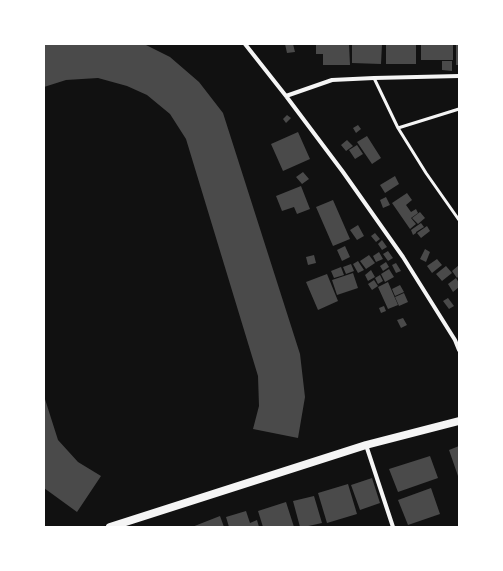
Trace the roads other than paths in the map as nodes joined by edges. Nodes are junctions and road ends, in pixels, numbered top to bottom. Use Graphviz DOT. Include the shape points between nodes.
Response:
graph roads {
  1 [pos="244,44"];
  2 [pos="459,76"];
  3 [pos="374,78"];
  4 [pos="286,96"];
  5 [pos="459,109"];
  6 [pos="398,128"];
  7 [pos="459,220"];
  8 [pos="459,350"];
  9 [pos="459,421"];
  10 [pos="366,445"];
  11 [pos="110,527"];
  12 [pos="393,527"];
  1 -- 4 [label="street"];
  2 -- 3 [label="street"];
  3 -- 4 [label="street" via="332,80"];
  3 -- 6 [label="lane"];
  4 -- 8 [label="street" via="403,257"];
  5 -- 6 [label="lane"];
  6 -- 7 [label="lane"];
  9 -- 10 [label="main road"];
  10 -- 11 [label="main road"];
  10 -- 12 [label="street"];
}
